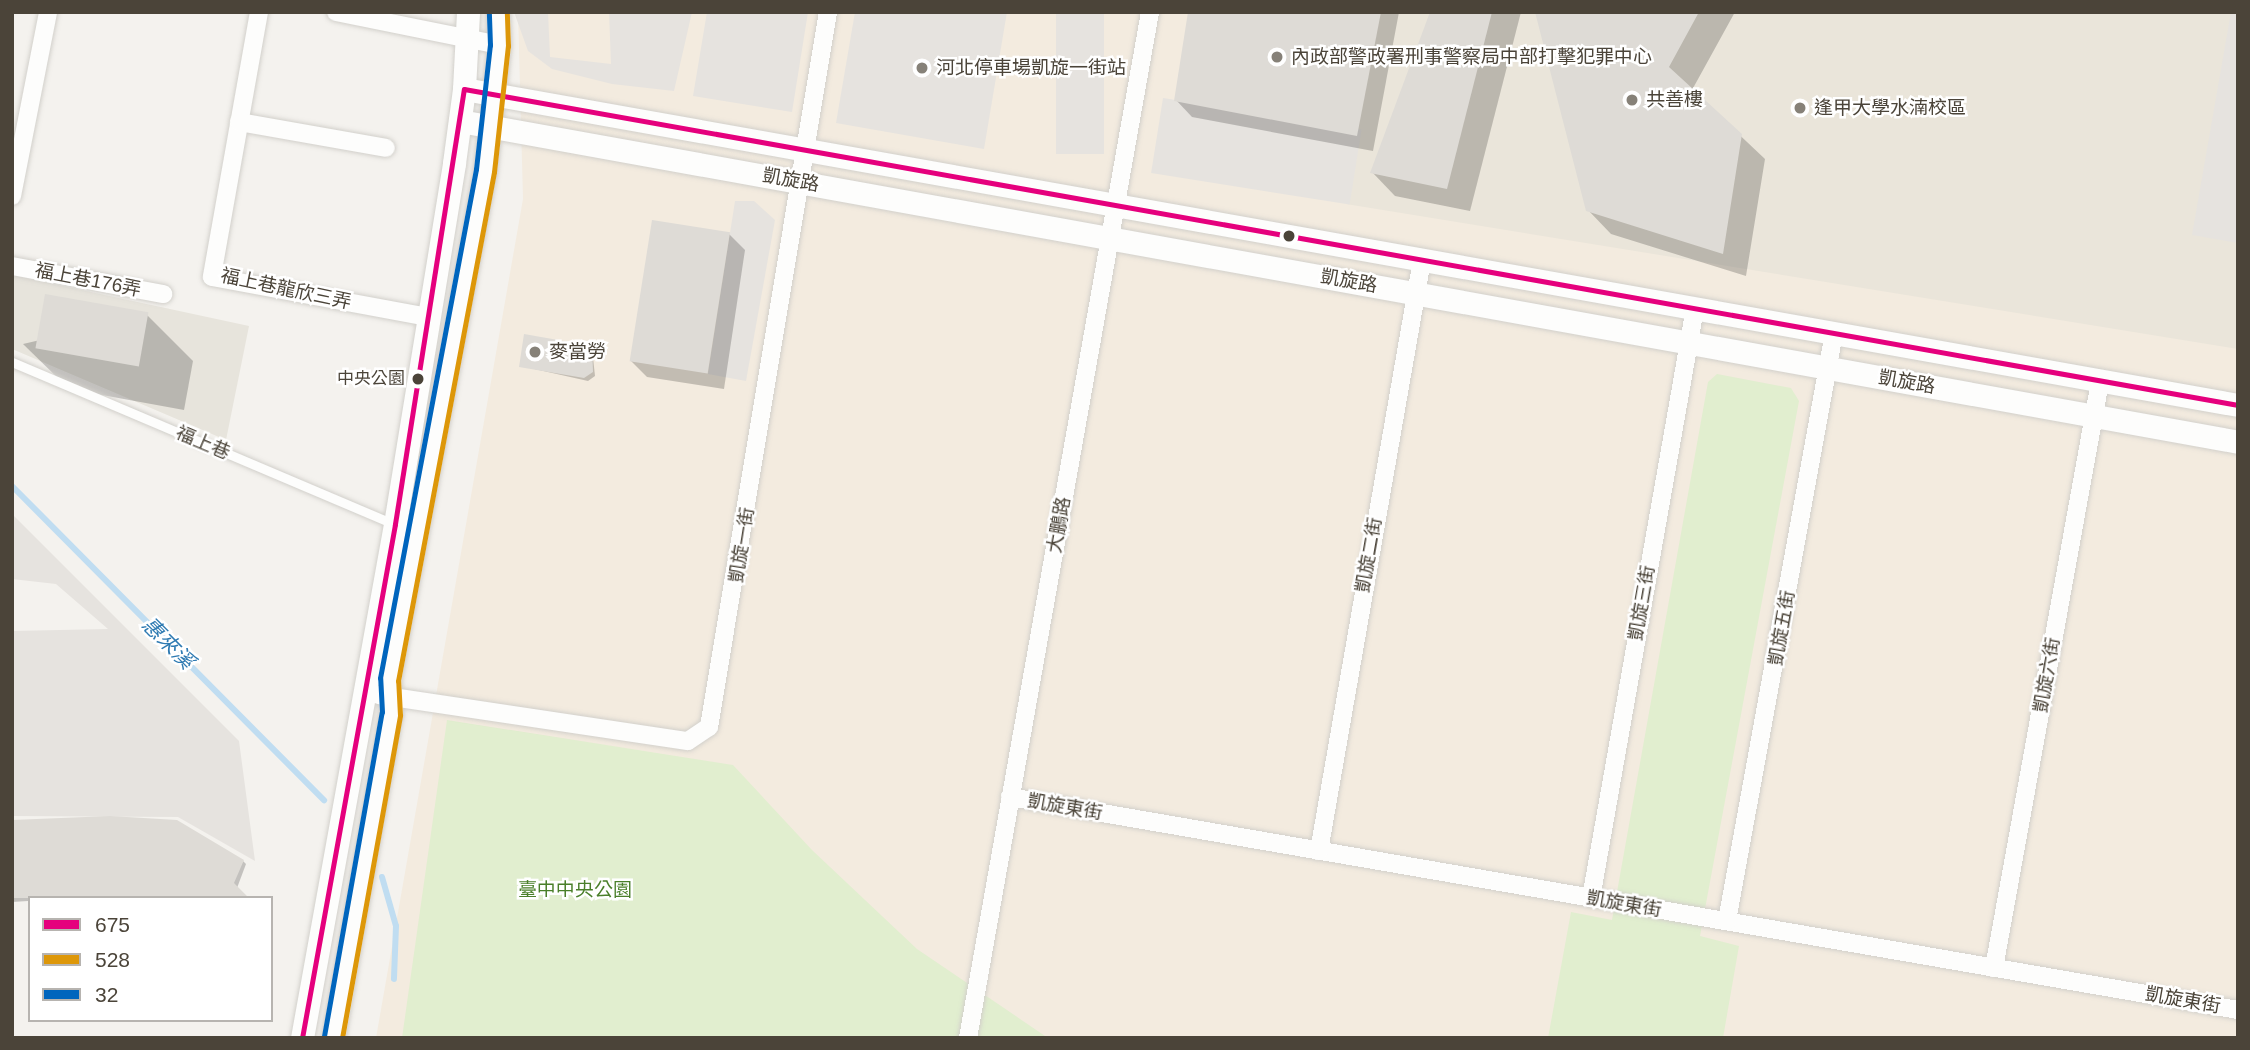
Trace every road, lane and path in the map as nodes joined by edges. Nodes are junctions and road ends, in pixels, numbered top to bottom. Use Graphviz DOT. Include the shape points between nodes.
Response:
graph roads {
  1 [pos="48,12"];
  2 [pos="259,12"];
  3 [pos="336,12"];
  4 [pos="468,12"];
  5 [pos="498,12"];
  6 [pos="828,12"];
  7 [pos="1150,12"];
  8 [pos="469,38"];
  9 [pos="499,45"];
  10 [pos="464,89"];
  11 [pos="493,94"];
  12 [pos="20,115"];
  13 [pos="460,121"];
  14 [pos="239,122"];
  15 [pos="489,126"];
  16 [pos="386,148"];
  17 [pos="806,151"];
  18 [pos="802,182"];
  19 [pos="12,196"];
  20 [pos="1116,205"];
  21 [pos="1110,238"];
  22 [pos="1422,260"];
  23 [pos="12,266"];
  24 [pos="163,294"];
  25 [pos="1415,295"];
  26 [pos="1695,308"];
  27 [pos="427,317"];
  28 [pos="1834,333"];
  29 [pos="1688,343"];
  30 [pos="12,362"];
  31 [pos="1829,368"];
  32 [pos="2100,382"];
  33 [pos="2238,405"];
  34 [pos="2094,417"];
  35 [pos="2238,442"];
  36 [pos="395,524"];
  37 [pos="364,693"];
  38 [pos="389,697"];
  39 [pos="1010,797"];
  40 [pos="1319,851"];
  41 [pos="1591,898"];
  42 [pos="1727,921"];
  43 [pos="1994,968"];
  44 [pos="2238,1010"];
  45 [pos="302,1038"];
  46 [pos="333,1038"];
  47 [pos="968,1038"];
  1 -- 12 [label="street"];
  2 -- 14 [label="street"];
  3 -- 8 [label="street"];
  4 -- 8 [label="street"];
  5 -- 9 [label="street"];
  6 -- 17 [label="street, 凱旋一街"];
  7 -- 20 [label="street, 大鵬路"];
  8 -- 9 [label="street"];
  8 -- 10 [label="street"];
  9 -- 11 [label="street"];
  10 -- 11 [label="street, 凱旋路"];
  10 -- 13 [label="street"];
  11 -- 15 [label="street"];
  11 -- 17 [label="street, 凱旋路"];
  12 -- 19 [label="street"];
  13 -- 15 [label="street, 凱旋路"];
  13 -- 27 [label="street"];
  14 -- 16 [label="street"];
  14 -- 27 [label="street, 福上巷龍欣三弄" via="212,277"];
  15 -- 18 [label="street, 凱旋路"];
  15 -- 38 [label="street" via="458,325"];
  17 -- 18 [label="street, 凱旋一街"];
  17 -- 20 [label="street, 凱旋路"];
  18 -- 21 [label="street, 凱旋路"];
  18 -- 38 [label="street, 凱旋一街" via="709,727 688,741"];
  20 -- 21 [label="street, 大鵬路"];
  20 -- 22 [label="street, 凱旋路"];
  21 -- 25 [label="street, 凱旋路"];
  21 -- 39 [label="street, 大鵬路"];
  22 -- 25 [label="street, 凱旋二街"];
  22 -- 26 [label="street, 凱旋路"];
  23 -- 24 [label="street, 福上巷176弄"];
  25 -- 29 [label="street, 凱旋路"];
  25 -- 40 [label="street, 凱旋二街"];
  26 -- 28 [label="street, 凱旋路"];
  26 -- 29 [label="street, 凱旋三街"];
  27 -- 36 [label="street"];
  28 -- 31 [label="street, 凱旋五街"];
  28 -- 32 [label="street, 凱旋路"];
  29 -- 31 [label="street, 凱旋路"];
  29 -- 41 [label="street, 凱旋三街"];
  30 -- 36 [label="lane, 福上巷"];
  31 -- 34 [label="street, 凱旋路"];
  31 -- 42 [label="street, 凱旋五街"];
  32 -- 33 [label="street, 凱旋路"];
  32 -- 34 [label="street, 凱旋六街"];
  34 -- 35 [label="street, 凱旋路"];
  34 -- 43 [label="street, 凱旋六街"];
  36 -- 37 [label="street"];
  37 -- 38 [label="street, 凱旋一街"];
  37 -- 45 [label="street"];
  38 -- 46 [label="street" via="391,713"];
  39 -- 40 [label="street, 凱旋東街"];
  39 -- 47 [label="street, 大鵬路"];
  40 -- 41 [label="street, 凱旋東街"];
  41 -- 42 [label="street, 凱旋東街"];
  42 -- 43 [label="street, 凱旋東街"];
  43 -- 44 [label="street, 凱旋東街"];
}
